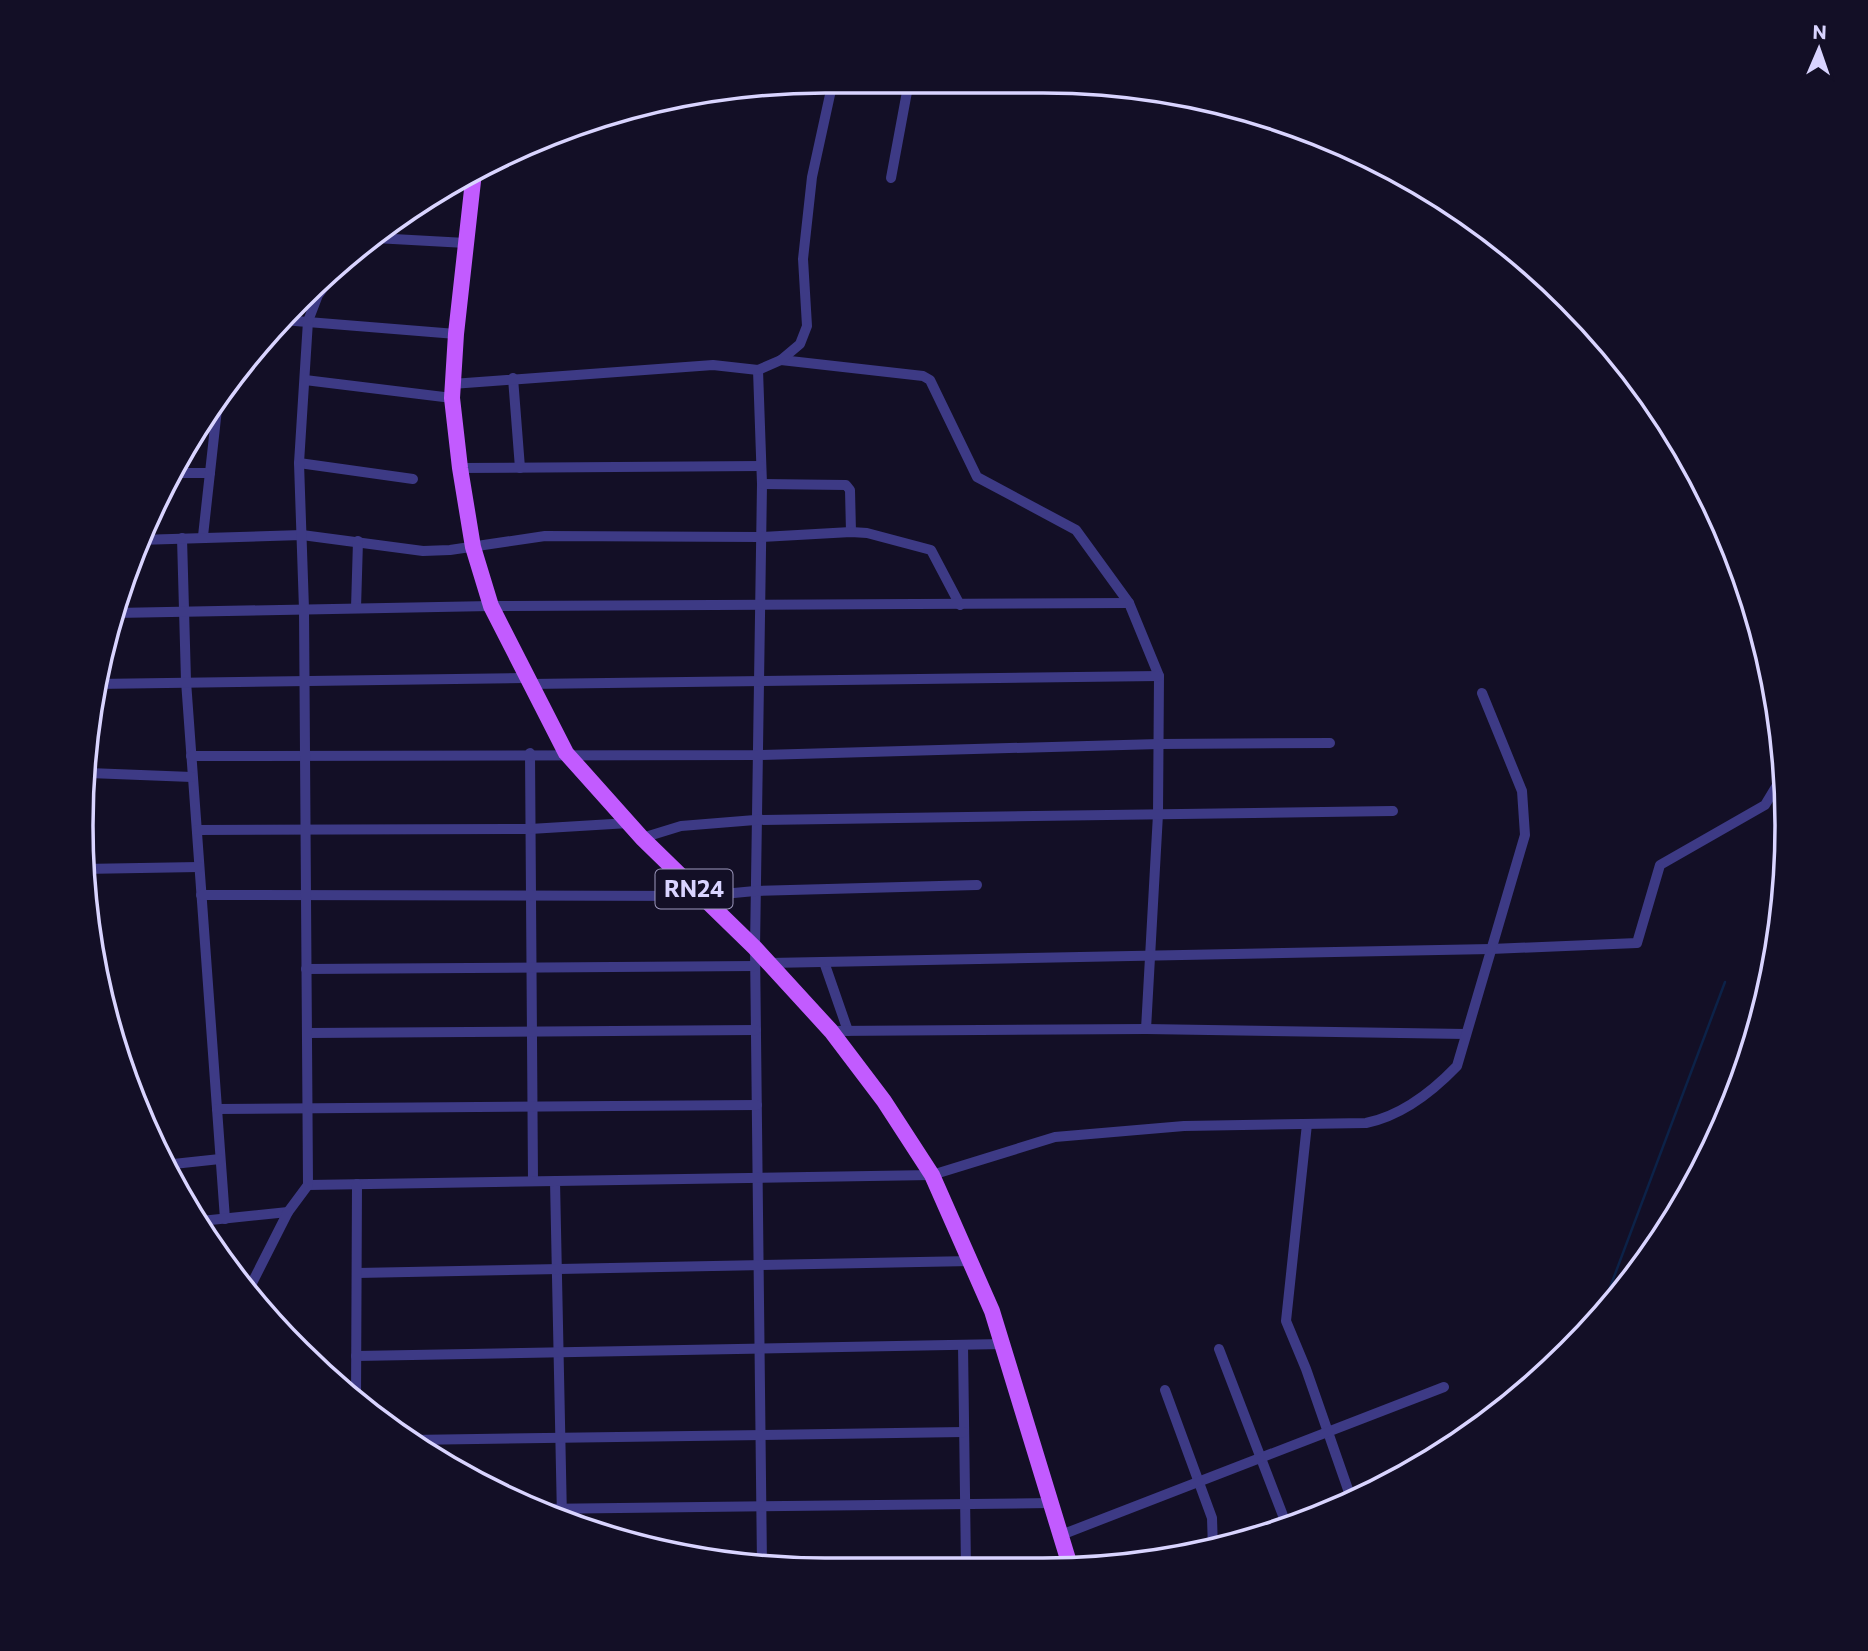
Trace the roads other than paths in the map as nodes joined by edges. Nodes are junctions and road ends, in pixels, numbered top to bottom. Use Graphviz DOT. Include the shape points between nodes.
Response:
graph roads {
  1 [pos="829,93"];
  2 [pos="907,93"];
  3 [pos="891,178"];
  4 [pos="473,183"];
  5 [pos="386,239"];
  6 [pos="466,243"];
  7 [pos="317,298"];
  8 [pos="295,320"];
  9 [pos="308,321"];
  10 [pos="456,334"];
  11 [pos="781,360"];
  12 [pos="758,370"];
  13 [pos="513,378"];
  14 [pos="305,380"];
  15 [pos="452,391"];
  16 [pos="216,418"];
  17 [pos="299,463"];
  18 [pos="761,466"];
  19 [pos="520,467"];
  20 [pos="460,468"];
  21 [pos="183,473"];
  22 [pos="210,473"];
  23 [pos="413,479"];
  24 [pos="762,484"];
  25 [pos="851,532"];
  26 [pos="203,536"];
  27 [pos="302,536"];
  28 [pos="761,537"];
  29 [pos="183,538"];
  30 [pos="151,539"];
  31 [pos="358,541"];
  32 [pos="473,547"];
  33 [pos="1129,603"];
  34 [pos="960,605"];
  35 [pos="491,606"];
  36 [pos="356,607"];
  37 [pos="761,607"];
  38 [pos="304,609"];
  39 [pos="184,611"];
  40 [pos="125,613"];
  41 [pos="1159,676"];
  42 [pos="304,680"];
  43 [pos="186,681"];
  44 [pos="527,681"];
  45 [pos="760,681"];
  46 [pos="107,684"];
  47 [pos="1482,694"];
  48 [pos="1330,743"];
  49 [pos="1159,744"];
  50 [pos="530,753"];
  51 [pos="566,753"];
  52 [pos="305,755"];
  53 [pos="758,755"];
  54 [pos="191,756"];
  55 [pos="94,774"];
  56 [pos="192,776"];
  57 [pos="1774,790"];
  58 [pos="1393,811"];
  59 [pos="1158,814"];
  60 [pos="755,820"];
  61 [pos="629,823"];
  62 [pos="306,829"];
  63 [pos="530,829"];
  64 [pos="197,830"];
  65 [pos="642,838"];
  66 [pos="200,867"];
  67 [pos="94,869"];
  68 [pos="977,885"];
  69 [pos="755,891"];
  70 [pos="201,895"];
  71 [pos="306,895"];
  72 [pos="531,896"];
  73 [pos="702,896"];
  74 [pos="755,948"];
  75 [pos="1491,949"];
  76 [pos="1148,956"];
  77 [pos="824,962"];
  78 [pos="762,964"];
  79 [pos="531,967"];
  80 [pos="306,969"];
  81 [pos="1146,1029"];
  82 [pos="756,1030"];
  83 [pos="831,1031"];
  84 [pos="848,1031"];
  85 [pos="532,1032"];
  86 [pos="307,1033"];
  87 [pos="1466,1034"];
  88 [pos="757,1105"];
  89 [pos="532,1106"];
  90 [pos="307,1108"];
  91 [pos="217,1109"];
  92 [pos="1307,1124"];
  93 [pos="220,1159"];
  94 [pos="176,1164"];
  95 [pos="932,1175"];
  96 [pos="758,1178"];
  97 [pos="533,1181"];
  98 [pos="555,1181"];
  99 [pos="357,1184"];
  100 [pos="308,1185"];
  101 [pos="288,1212"];
  102 [pos="225,1219"];
  103 [pos="208,1220"];
  104 [pos="972,1261"];
  105 [pos="758,1265"];
  106 [pos="557,1269"];
  107 [pos="356,1273"];
  108 [pos="252,1282"];
  109 [pos="963,1345"];
  110 [pos="1003,1345"];
  111 [pos="759,1349"];
  112 [pos="1219,1349"];
  113 [pos="559,1353"];
  114 [pos="356,1356"];
  115 [pos="1444,1387"];
  116 [pos="356,1388"];
  117 [pos="1165,1390"];
  118 [pos="964,1432"];
  119 [pos="1328,1432"];
  120 [pos="760,1435"];
  121 [pos="560,1437"];
  122 [pos="426,1440"];
  123 [pos="1263,1457"];
  124 [pos="1199,1482"];
  125 [pos="1349,1491"];
  126 [pos="1051,1503"];
  127 [pos="965,1504"];
  128 [pos="761,1507"];
  129 [pos="562,1508"];
  130 [pos="576,1514"];
  131 [pos="1284,1517"];
  132 [pos="1061,1535"];
  133 [pos="1213,1538"];
  134 [pos="762,1555"];
  135 [pos="1068,1557"];
  136 [pos="966,1558"];
  1 -- 11 [label="street" via="810,191 803,259 807,326 800,344"];
  2 -- 3 [label="street"];
  4 -- 6 [label="main road, RN24"];
  5 -- 6 [label="street"];
  6 -- 10 [label="main road, RN24"];
  7 -- 9 [label="street"];
  8 -- 9 [label="street"];
  9 -- 10 [label="street"];
  9 -- 14 [label="street"];
  10 -- 15 [label="main road, RN24"];
  11 -- 12 [label="street"];
  11 -- 33 [label="street" via="930,380 977,477 1076,530"];
  12 -- 13 [label="street" via="713,365"];
  12 -- 18 [label="street"];
  13 -- 15 [label="street"];
  13 -- 19 [label="street"];
  14 -- 15 [label="street"];
  14 -- 17 [label="street"];
  15 -- 20 [label="main road, RN24"];
  16 -- 22 [label="street"];
  17 -- 23 [label="street"];
  17 -- 27 [label="street"];
  18 -- 19 [label="street"];
  18 -- 24 [label="street"];
  19 -- 20 [label="street"];
  20 -- 32 [label="main road, RN24"];
  21 -- 22 [label="street"];
  22 -- 26 [label="street"];
  24 -- 25 [label="street" via="846,485"];
  24 -- 28 [label="street"];
  25 -- 28 [label="street"];
  25 -- 34 [label="street" via="930,550"];
  26 -- 27 [label="street"];
  26 -- 29 [label="street"];
  27 -- 31 [label="street"];
  27 -- 38 [label="street"];
  28 -- 32 [label="street" via="545,536"];
  28 -- 37 [label="street"];
  29 -- 30 [label="street"];
  29 -- 39 [label="street"];
  31 -- 32 [label="street" via="423,551"];
  31 -- 36 [label="street"];
  32 -- 35 [label="main road, RN24"];
  33 -- 34 [label="street"];
  33 -- 41 [label="street"];
  34 -- 37 [label="street"];
  35 -- 36 [label="street"];
  35 -- 37 [label="street"];
  35 -- 44 [label="main road, RN24"];
  36 -- 38 [label="street"];
  37 -- 45 [label="street"];
  38 -- 39 [label="street"];
  38 -- 42 [label="street"];
  39 -- 40 [label="street"];
  39 -- 43 [label="street"];
  41 -- 45 [label="street"];
  41 -- 49 [label="street"];
  42 -- 43 [label="street"];
  42 -- 44 [label="street"];
  42 -- 52 [label="street"];
  43 -- 46 [label="street"];
  43 -- 54 [label="street"];
  44 -- 45 [label="street"];
  44 -- 51 [label="main road, RN24"];
  45 -- 53 [label="street"];
  47 -- 75 [label="street" via="1522,791 1525,835"];
  48 -- 49 [label="street"];
  49 -- 53 [label="street"];
  49 -- 59 [label="street"];
  50 -- 51 [label="street"];
  50 -- 52 [label="street"];
  50 -- 63 [label="street"];
  51 -- 53 [label="street"];
  51 -- 61 [label="main road, RN24"];
  52 -- 54 [label="street"];
  52 -- 62 [label="street"];
  53 -- 60 [label="street"];
  54 -- 56 [label="street"];
  55 -- 56 [label="street"];
  56 -- 64 [label="street"];
  57 -- 75 [label="street" via="1765,805 1660,865 1637,943"];
  58 -- 59 [label="street"];
  59 -- 60 [label="street"];
  59 -- 76 [label="street"];
  60 -- 65 [label="street" via="681,827"];
  60 -- 69 [label="street"];
  61 -- 63 [label="street"];
  61 -- 65 [label="main road, RN24"];
  62 -- 63 [label="street"];
  62 -- 64 [label="street"];
  62 -- 71 [label="street"];
  63 -- 72 [label="street"];
  64 -- 66 [label="street"];
  65 -- 73 [label="main road, RN24"];
  66 -- 67 [label="street"];
  66 -- 70 [label="street"];
  68 -- 69 [label="street"];
  69 -- 73 [label="street"];
  69 -- 74 [label="street"];
  70 -- 71 [label="street"];
  70 -- 91 [label="street"];
  71 -- 72 [label="street"];
  71 -- 80 [label="street"];
  72 -- 73 [label="street"];
  72 -- 79 [label="street"];
  73 -- 74 [label="main road, RN24"];
  74 -- 78 [label="main road, RN24"];
  75 -- 76 [label="street"];
  75 -- 87 [label="street"];
  76 -- 77 [label="street"];
  76 -- 81 [label="street"];
  77 -- 78 [label="street"];
  77 -- 84 [label="street"];
  78 -- 79 [label="street"];
  78 -- 82 [label="street"];
  78 -- 83 [label="main road, RN24"];
  79 -- 80 [label="street"];
  79 -- 85 [label="street"];
  80 -- 86 [label="street"];
  81 -- 84 [label="street"];
  81 -- 87 [label="street"];
  82 -- 85 [label="street"];
  82 -- 88 [label="street"];
  83 -- 84 [label="street"];
  83 -- 95 [label="main road, RN24"];
  85 -- 86 [label="street"];
  85 -- 89 [label="street"];
  86 -- 90 [label="street"];
  87 -- 92 [label="street" via="1457,1066 1437,1087 1385,1119 1366,1124"];
  88 -- 89 [label="street"];
  88 -- 96 [label="street"];
  89 -- 90 [label="street"];
  89 -- 97 [label="street"];
  90 -- 91 [label="street"];
  90 -- 100 [label="street"];
  91 -- 93 [label="street"];
  92 -- 95 [label="street" via="1184,1126 1055,1137"];
  92 -- 119 [label="street" via="1286,1321"];
  93 -- 94 [label="street"];
  93 -- 102 [label="street"];
  95 -- 96 [label="street"];
  95 -- 104 [label="main road, RN24"];
  96 -- 98 [label="street"];
  96 -- 105 [label="street"];
  97 -- 98 [label="street"];
  97 -- 99 [label="street"];
  98 -- 106 [label="street"];
  99 -- 100 [label="street"];
  99 -- 107 [label="street"];
  100 -- 101 [label="street"];
  101 -- 102 [label="street"];
  101 -- 108 [label="street"];
  102 -- 103 [label="street"];
  104 -- 105 [label="street"];
  104 -- 110 [label="main road, RN24"];
  105 -- 106 [label="street"];
  105 -- 111 [label="street"];
  106 -- 107 [label="street"];
  106 -- 113 [label="street"];
  107 -- 114 [label="street"];
  109 -- 110 [label="street"];
  109 -- 111 [label="street"];
  109 -- 118 [label="street"];
  110 -- 126 [label="main road, RN24"];
  111 -- 113 [label="street"];
  111 -- 120 [label="street"];
  112 -- 123 [label="street"];
  113 -- 114 [label="street"];
  113 -- 121 [label="street"];
  114 -- 116 [label="street"];
  115 -- 119 [label="street"];
  117 -- 124 [label="street"];
  118 -- 120 [label="street"];
  118 -- 127 [label="street"];
  119 -- 123 [label="street"];
  119 -- 125 [label="street"];
  120 -- 121 [label="street"];
  120 -- 128 [label="street"];
  121 -- 122 [label="street"];
  121 -- 129 [label="street"];
  123 -- 124 [label="street"];
  123 -- 131 [label="street"];
  124 -- 132 [label="street"];
  124 -- 133 [label="street" via="1212,1518"];
  126 -- 127 [label="street"];
  126 -- 132 [label="main road, RN24"];
  127 -- 128 [label="street"];
  127 -- 136 [label="street"];
  128 -- 130 [label="street"];
  128 -- 134 [label="street"];
  132 -- 135 [label="main road, RN24"];
}
